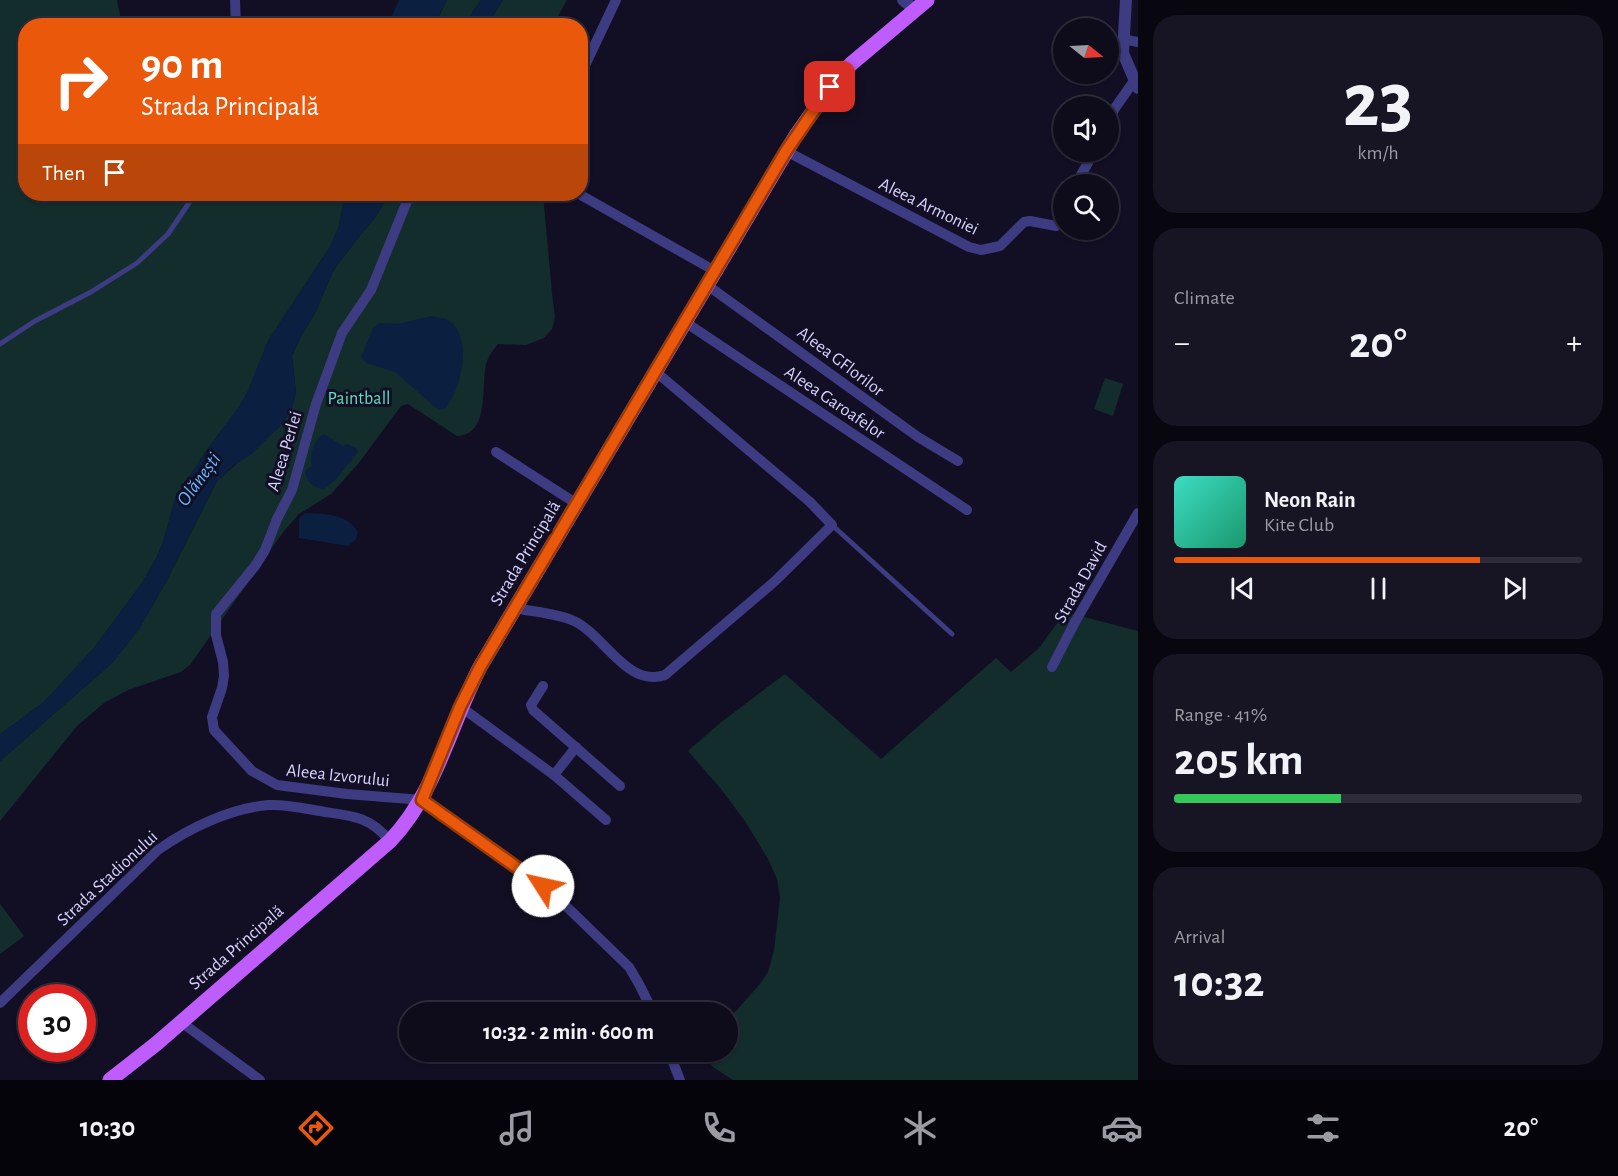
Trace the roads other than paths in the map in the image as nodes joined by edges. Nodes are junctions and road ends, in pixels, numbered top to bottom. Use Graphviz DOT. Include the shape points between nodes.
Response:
graph roads {
  1 [pos="235,0"];
  2 [pos="616,0"];
  3 [pos="1126,0"];
  4 [pos="915,3"];
  5 [pos="236,18"];
  6 [pos="1123,39"];
  7 [pos="1138,42"];
  8 [pos="588,59"];
  9 [pos="1136,84"];
  10 [pos="1119,103"];
  11 [pos="786,151"];
  12 [pos="588,200"];
  13 [pos="190,201"];
  14 [pos="407,201"];
  15 [pos="1053,225"];
  16 [pos="711,278"];
  17 [pos="685,322"];
  18 [pos="0,344"];
  19 [pos="656,372"];
  20 [pos="496,452"];
  21 [pos="958,461"];
  22 [pos="577,504"];
  23 [pos="967,510"];
  24 [pos="1138,513"];
  25 [pos="832,525"];
  26 [pos="515,608"];
  27 [pos="952,634"];
  28 [pos="1052,667"];
  29 [pos="543,686"];
  30 [pos="460,707"];
  31 [pos="212,717"];
  32 [pos="576,747"];
  33 [pos="554,776"];
  34 [pos="277,785"];
  35 [pos="620,786"];
  36 [pos="422,800"];
  37 [pos="272,805"];
  38 [pos="606,820"];
  39 [pos="390,841"];
  40 [pos="648,1002"];
  41 [pos="0,1003"];
  42 [pos="180,1022"];
  43 [pos="673,1062"];
  44 [pos="110,1080"];
  45 [pos="260,1080"];
  46 [pos="680,1080"];
  1 -- 5 [label="street"];
  2 -- 8 [label="street"];
  3 -- 6 [label="street"];
  4 -- 11 [label="main road, Strada Principală" via="842,74"];
  6 -- 7 [label="street"];
  6 -- 9 [label="street"];
  9 -- 10 [label="street"];
  11 -- 15 [label="street, Aleea Armoniei" via="969,247 981,250 1000,246 1024,222"];
  11 -- 16 [label="main road, Strada Principală"];
  12 -- 16 [label="street"];
  13 -- 18 [label="lane" via="168,234 137,263"];
  14 -- 31 [label="street, Aleea Perlei" via="371,290 342,333 316,404 292,490 265,550 216,614 224,676"];
  16 -- 17 [label="main road, Strada Principală"];
  16 -- 21 [label="street, Aleea GFlorilor" via="918,437"];
  17 -- 19 [label="main road, Strada Principală"];
  17 -- 23 [label="street, Aleea Garoafelor"];
  19 -- 22 [label="main road, Strada Principală"];
  19 -- 25 [label="street"];
  20 -- 22 [label="street"];
  22 -- 26 [label="main road, Strada Principală"];
  24 -- 28 [label="street, Strada David"];
  25 -- 26 [label="street" via="774,582 670,671 656,678 639,675 576,622"];
  25 -- 27 [label="lane"];
  26 -- 30 [label="main road, Strada Principală"];
  29 -- 32 [label="street" via="531,708"];
  30 -- 33 [label="street"];
  30 -- 36 [label="main road, Strada Principală"];
  31 -- 34 [label="street, Aleea Izvorului" via="214,730 239,759"];
  32 -- 33 [label="street"];
  32 -- 35 [label="street"];
  33 -- 38 [label="street"];
  34 -- 36 [label="street, Aleea Izvorului"];
  34 -- 37 [label="street"];
  36 -- 39 [label="main road, Strada Principală"];
  36 -- 40 [label="street" via="543,886 577,916 629,967"];
  37 -- 39 [label="street, Strada Stadionului" via="361,818 380,828"];
  37 -- 41 [label="street, Strada Stadionului" via="236,812 183,834 158,850"];
  39 -- 42 [label="main road, Strada Principală"];
  42 -- 44 [label="main road, Strada Principală"];
  42 -- 45 [label="street"];
  43 -- 46 [label="street"];
}
